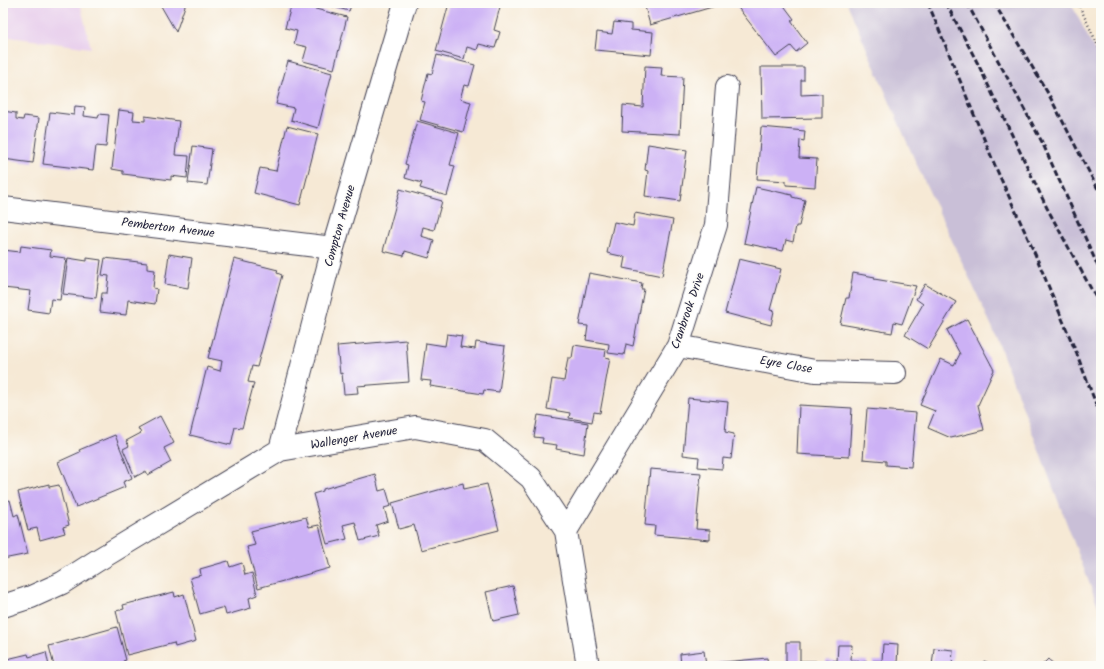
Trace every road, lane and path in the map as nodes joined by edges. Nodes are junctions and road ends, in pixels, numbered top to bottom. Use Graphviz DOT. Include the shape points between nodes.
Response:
graph roads {
  1 [pos="405,3"];
  2 [pos="1078,3"];
  3 [pos="1101,52"];
  4 [pos="727,87"];
  5 [pos="3,208"];
  6 [pos="333,248"];
  7 [pos="678,346"];
  8 [pos="895,373"];
  9 [pos="280,450"];
  10 [pos="566,531"];
  11 [pos="3,606"];
  12 [pos="588,666"];
  1 -- 6 [label="street, Compton Avenue"];
  2 -- 3 [label="path"];
  4 -- 7 [label="street, Cranbrook Drive" via="716,225"];
  5 -- 6 [label="street, Pemberton Avenue"];
  6 -- 9 [label="street, Compton Avenue"];
  7 -- 8 [label="street, Eyre Close" via="815,371"];
  7 -- 10 [label="street, Cranbrook Drive"];
  9 -- 10 [label="street, Wallenger Avenue" via="415,427 485,440 531,478"];
  9 -- 11 [label="street, Wallenger Avenue" via="62,583"];
  10 -- 12 [label="street, Wallenger Avenue"];
}
